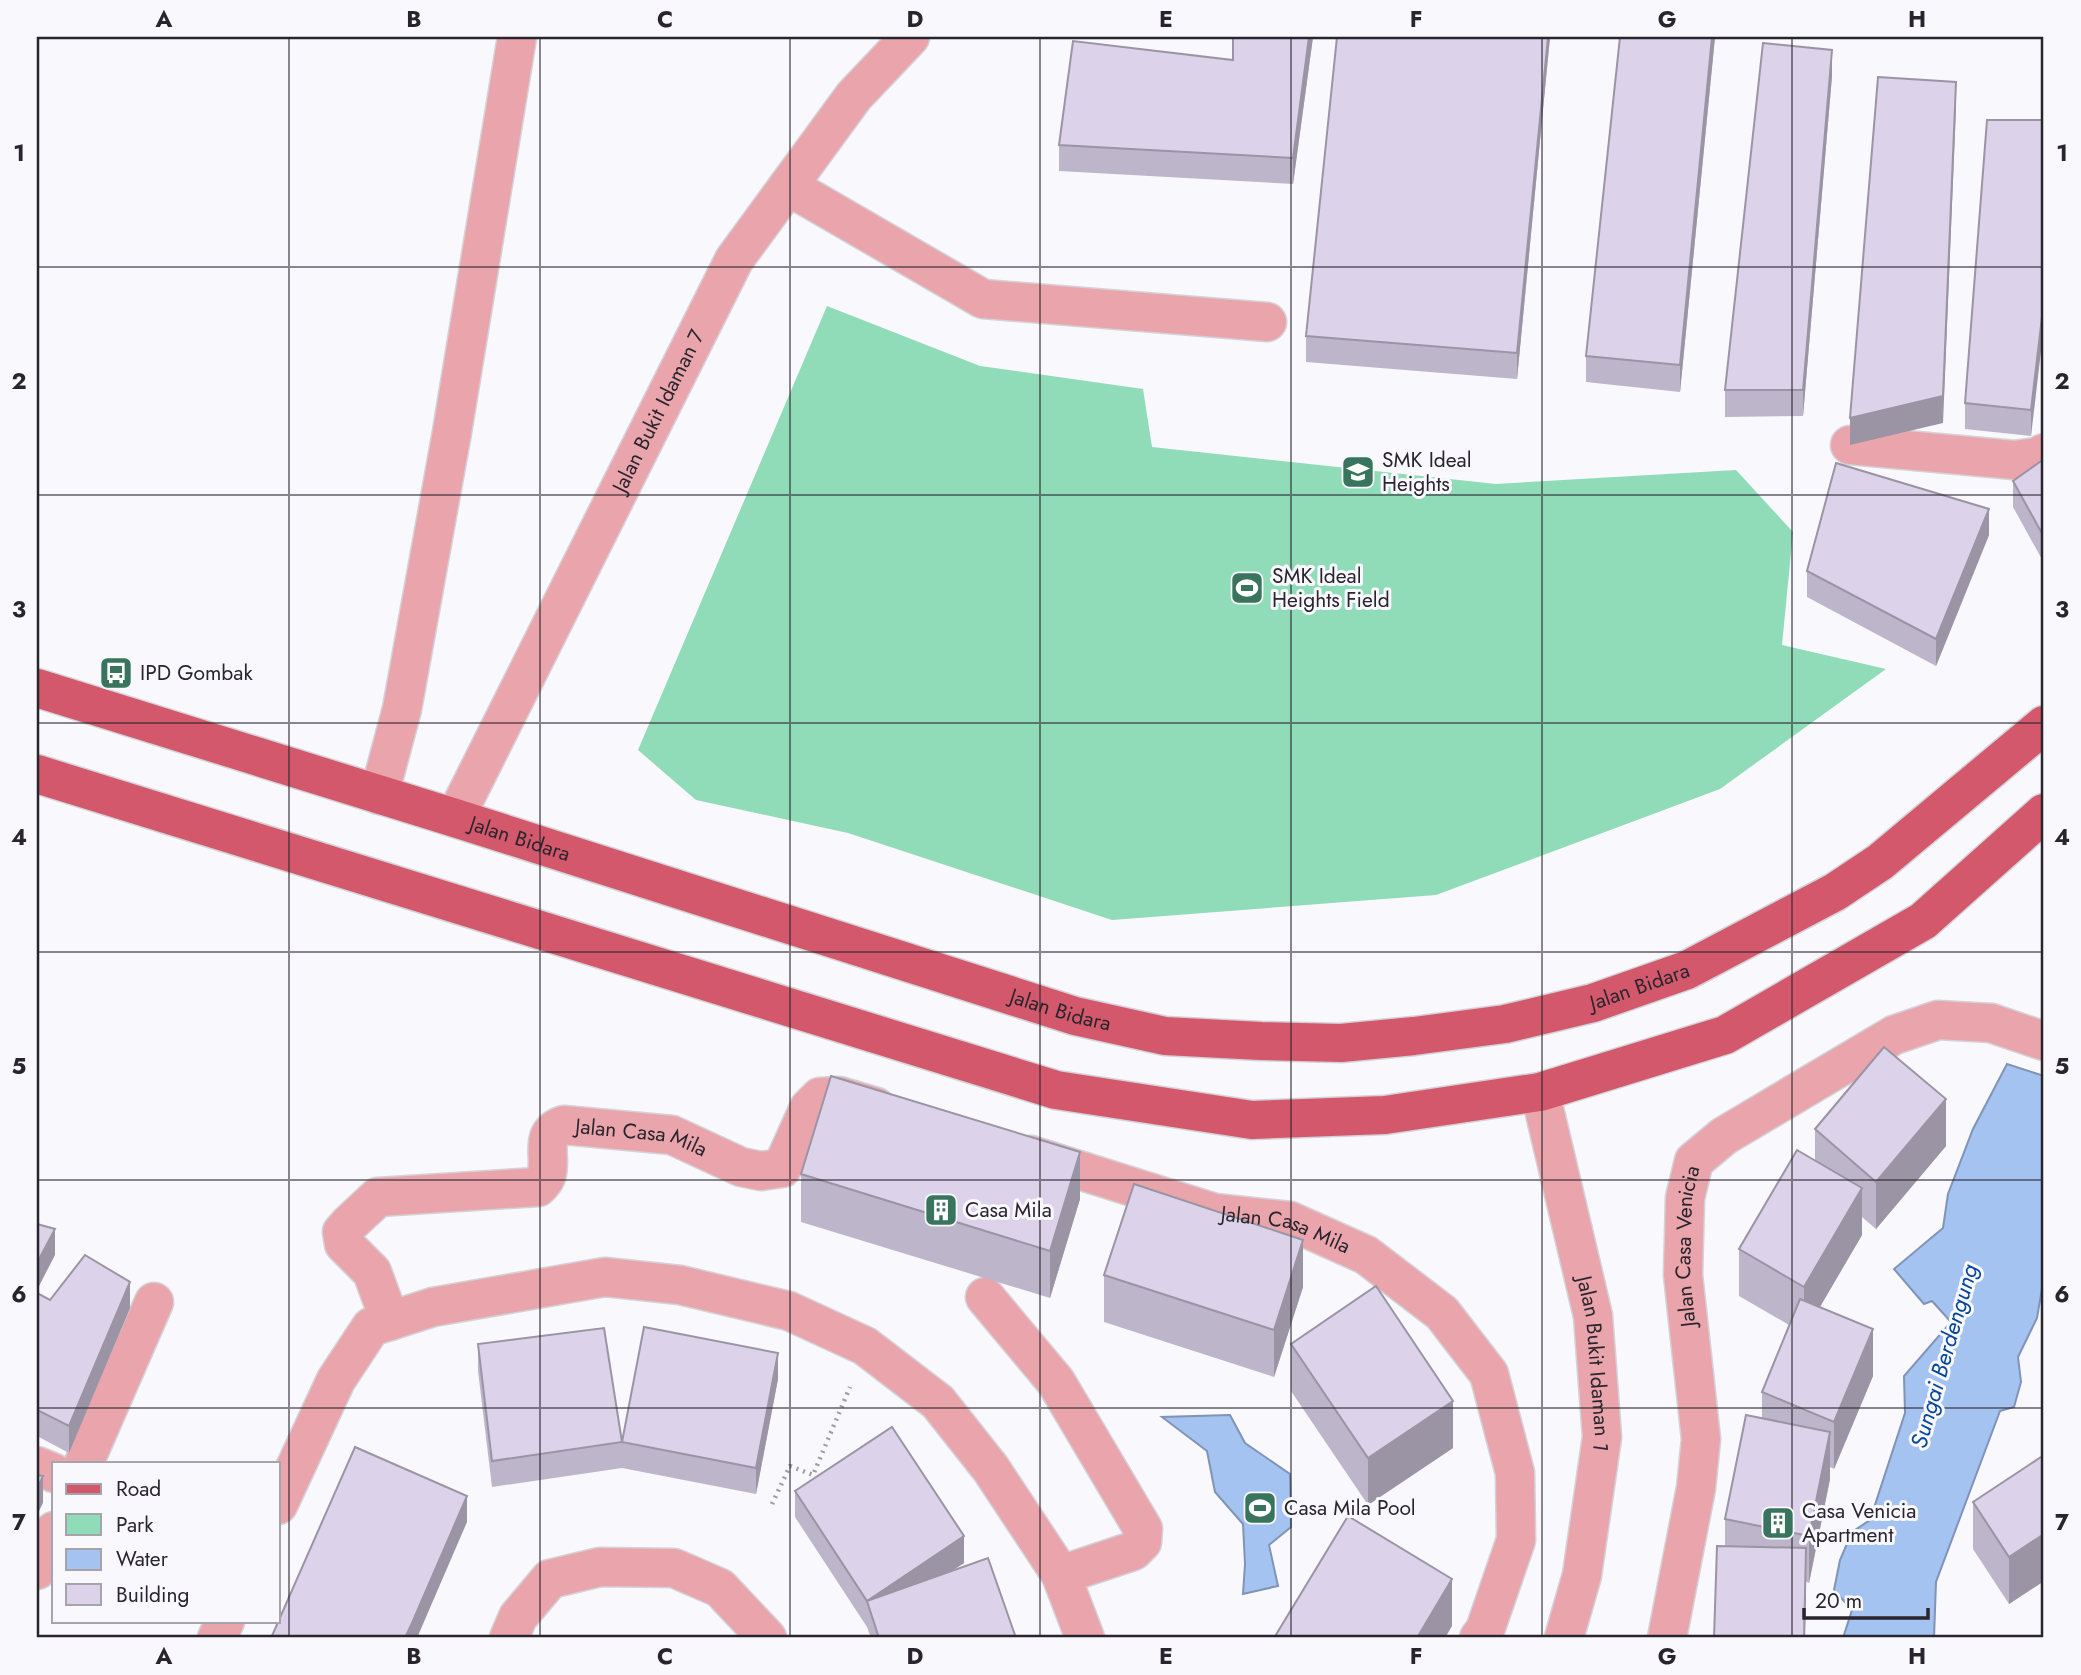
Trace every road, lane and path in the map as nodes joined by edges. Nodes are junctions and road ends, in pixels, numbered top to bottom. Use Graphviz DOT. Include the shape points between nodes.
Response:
graph roads {
  1 [pos="518,37"];
  2 [pos="910,37"];
  3 [pos="788,186"];
  4 [pos="1267,322"];
  5 [pos="1850,444"];
  6 [pos="2044,453"];
  7 [pos="37,688"];
  8 [pos="2044,725"];
  9 [pos="37,774"];
  10 [pos="379,795"];
  11 [pos="2044,813"];
  12 [pos="455,818"];
  13 [pos="2044,1041"];
  14 [pos="1540,1092"];
  15 [pos="904,1116"];
  16 [pos="995,1144"];
  17 [pos="985,1297"];
  18 [pos="154,1303"];
  19 [pos="390,1321"];
  20 [pos="854,1377"];
  21 [pos="84,1462"];
  22 [pos="280,1501"];
  23 [pos="772,1504"];
  24 [pos="52,1536"];
  25 [pos="37,1570"];
  26 [pos="1060,1575"];
  27 [pos="225,1622"];
  28 [pos="217,1638"];
  29 [pos="509,1638"];
  30 [pos="767,1638"];
  31 [pos="1085,1638"];
  32 [pos="1479,1638"];
  33 [pos="1564,1638"];
  34 [pos="1667,1638"];
  1 -- 10 [label="street" via="448,459 402,709"];
  2 -- 3 [label="street, Jalan Bukit Idaman 7" via="854,96"];
  3 -- 4 [label="street" via="983,299"];
  3 -- 12 [label="street, Jalan Bukit Idaman 7" via="734,260"];
  5 -- 6 [label="street" via="2014,460"];
  7 -- 10 [label="main road, Jalan Bidara"];
  8 -- 12 [label="main road, Jalan Bidara" via="1880,862 1835,892 1687,970 1593,1003 1505,1024 1340,1043 1165,1036 1075,1016"];
  9 -- 14 [label="main road" via="1056,1090 1252,1120 1385,1115"];
  10 -- 12 [label="main road, Jalan Bidara"];
  11 -- 14 [label="main road" via="1923,921 1725,1035"];
  13 -- 34 [label="street, Jalan Casa Venicia" via="1991,1023 1938,1020 1894,1035 1724,1136 1693,1161 1685,1198 1682,1275 1701,1439"];
  14 -- 33 [label="street, Jalan Bukit Idaman 1" via="1593,1316 1602,1437 1582,1575"];
  15 -- 19 [label="street, Jalan Casa Mila" via="839,1096 820,1097 809,1108 782,1168 761,1171 741,1167 672,1135 564,1125 554,1128 548,1139 547,1176 538,1187 378,1197 342,1232 344,1244 372,1272"];
  16 -- 32 [label="street, Jalan Casa Mila" via="1215,1213 1290,1221 1366,1255 1442,1313 1489,1374 1515,1473 1516,1540"];
  17 -- 26 [label="street" via="1056,1382 1143,1529 1142,1542 1133,1551"];
  18 -- 21 [label="street"];
  19 -- 22 [label="street" via="371,1326 336,1380"];
  19 -- 26 [label="street" via="433,1307 605,1277 680,1284 789,1311 865,1346 938,1402 991,1469"];
  20 -- 23 [label="path" via="813,1475 790,1466"];
  24 -- 25 [label="street"];
  26 -- 31 [label="street"];
  27 -- 28 [label="street"];
  29 -- 30 [label="street" via="518,1617 550,1579 600,1567 674,1568 720,1588"];
}
